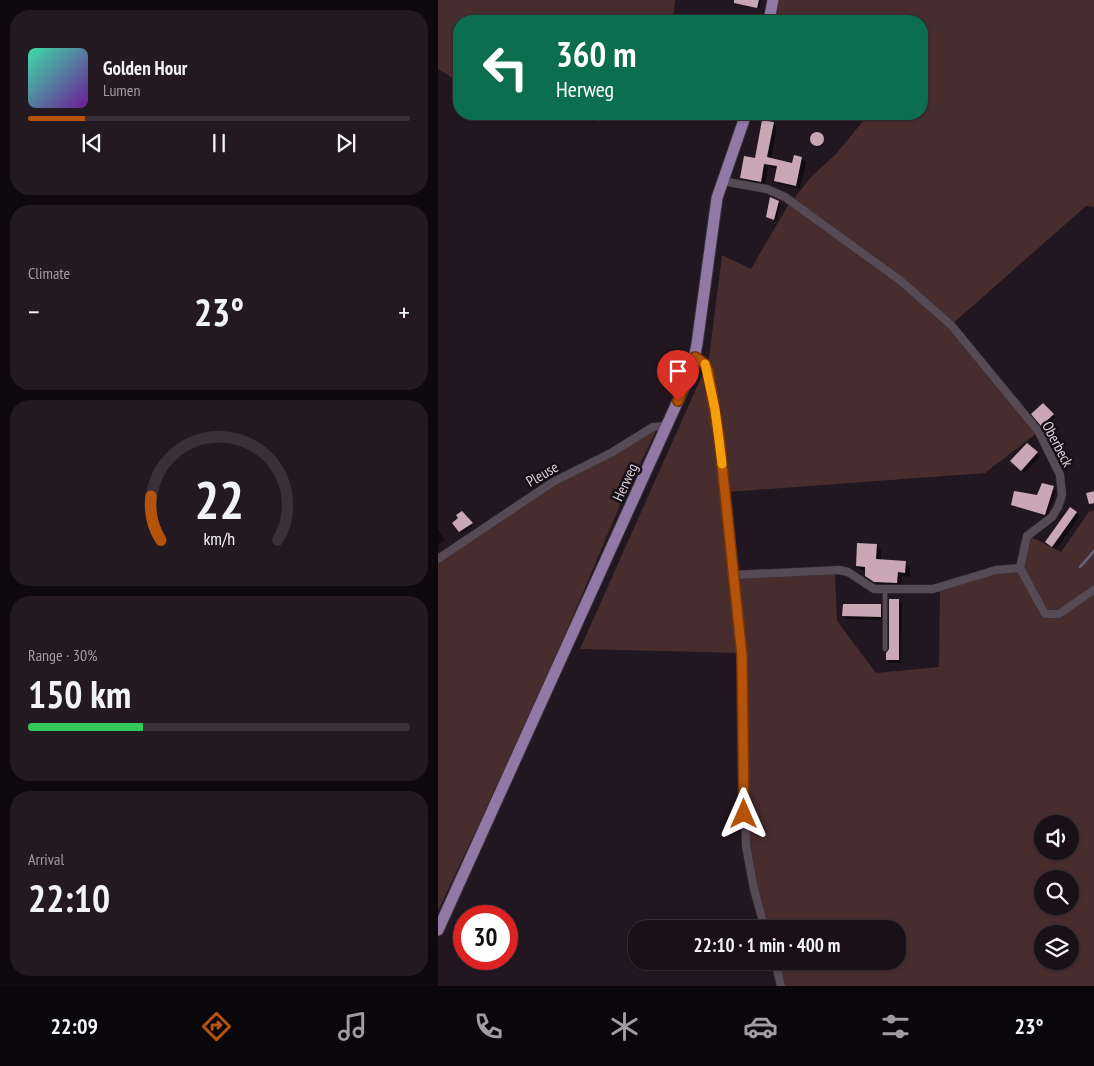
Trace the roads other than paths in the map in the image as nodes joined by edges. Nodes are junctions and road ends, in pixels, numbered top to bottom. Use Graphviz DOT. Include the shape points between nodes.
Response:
graph roads {
  1 [pos="773,0"];
  2 [pos="770,15"];
  3 [pos="744,120"];
  4 [pos="722,181"];
  5 [pos="695,357"];
  6 [pos="666,426"];
  7 [pos="438,559"];
  8 [pos="1020,568"];
  9 [pos="733,576"];
  10 [pos="886,589"];
  11 [pos="1094,590"];
  12 [pos="884,649"];
  13 [pos="763,920"];
  14 [pos="438,930"];
  15 [pos="777,970"];
  16 [pos="781,986"];
  1 -- 2 [label="main road"];
  3 -- 4 [label="main road, Herweg"];
  4 -- 5 [label="main road, Herweg" via="713,220"];
  4 -- 8 [label="street, Oberbeck" via="785,197 901,281 951,325 1039,432 1060,475 1062,495 1052,517 1027,536"];
  5 -- 6 [label="main road, Herweg"];
  5 -- 9 [label="street" via="707,367 715,409"];
  6 -- 7 [label="street, Pleuse" via="654,427 553,482"];
  6 -- 14 [label="main road, Herweg"];
  8 -- 10 [label="street" via="996,570 933,589"];
  8 -- 11 [label="street" via="1045,614 1059,614"];
  9 -- 10 [label="street" via="839,570 848,572 874,589"];
  9 -- 13 [label="street" via="743,667 746,846"];
  10 -- 12 [label="lane"];
  15 -- 16 [label="street"];
}
